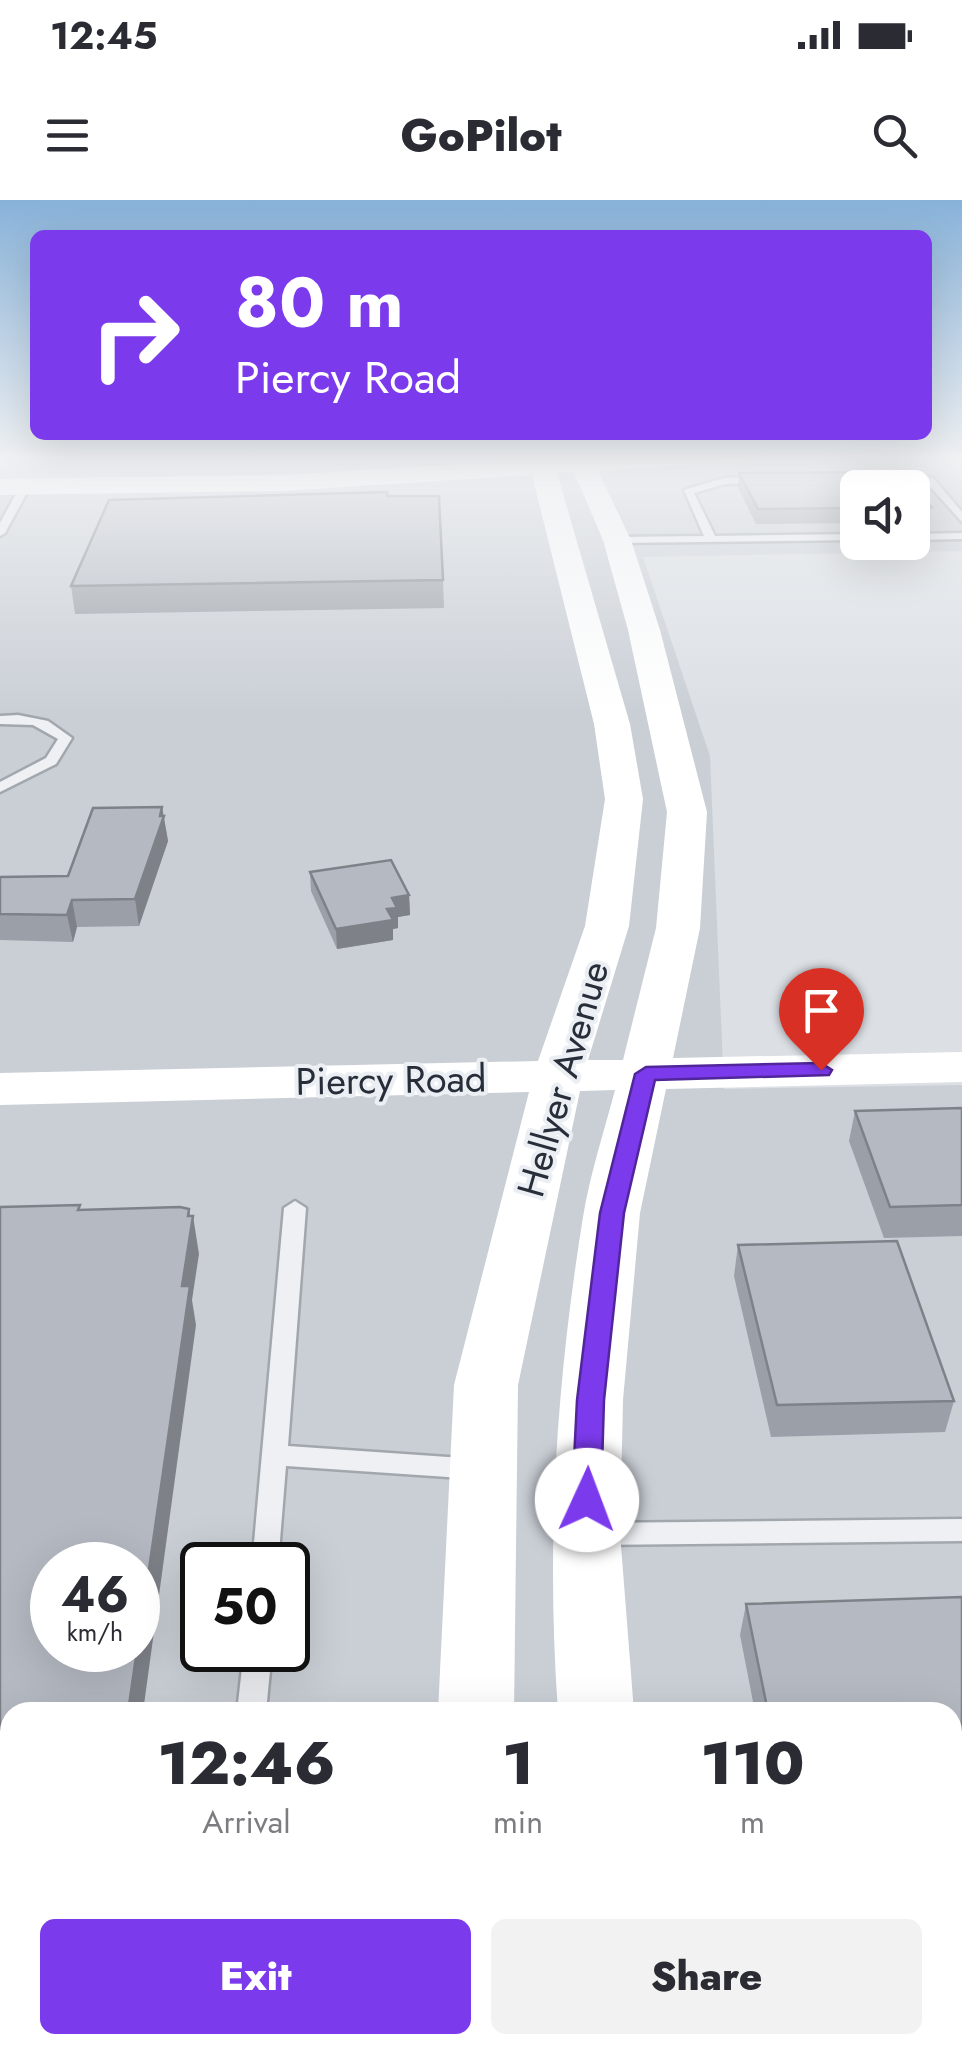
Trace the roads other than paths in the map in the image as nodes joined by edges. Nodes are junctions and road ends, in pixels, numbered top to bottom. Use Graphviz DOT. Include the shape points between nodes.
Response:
graph roads {
  1 [pos="564,540"];
  2 [pos="617,540"];
  3 [pos="0,720"];
  4 [pos="0,788"];
  5 [pos="962,1067"];
  6 [pos="646,1074"];
  7 [pos="558,1077"];
  8 [pos="0,1089"];
  9 [pos="295,1208"];
  10 [pos="274,1455"];
  11 [pos="484,1470"];
  12 [pos="962,1530"];
  13 [pos="586,1533"];
  14 [pos="267,1542"];
  15 [pos="256,1672"];
  16 [pos="253,1702"];
  17 [pos="476,1702"];
  18 [pos="595,1702"];
  1 -- 7 [label="main road, Hellyer Avenue" via="612,724 624,799 607,926"];
  2 -- 6 [label="main road, Hellyer Avenue" via="687,812 678,928"];
  3 -- 4 [label="lane" via="54,726 64,738 51,762"];
  5 -- 6 [label="main road, Piercy Road"];
  6 -- 7 [label="main road, Piercy Road"];
  6 -- 13 [label="main road, Hellyer Avenue" via="612,1213 590,1400"];
  7 -- 8 [label="main road, Piercy Road"];
  7 -- 11 [label="main road, Hellyer Avenue" via="486,1386"];
  9 -- 10 [label="lane"];
  10 -- 11 [label="lane"];
  10 -- 14 [label="lane"];
  11 -- 17 [label="main road, Hellyer Avenue"];
  12 -- 13 [label="lane"];
  13 -- 18 [label="main road, Hellyer Avenue"];
  15 -- 16 [label="lane"];
}
